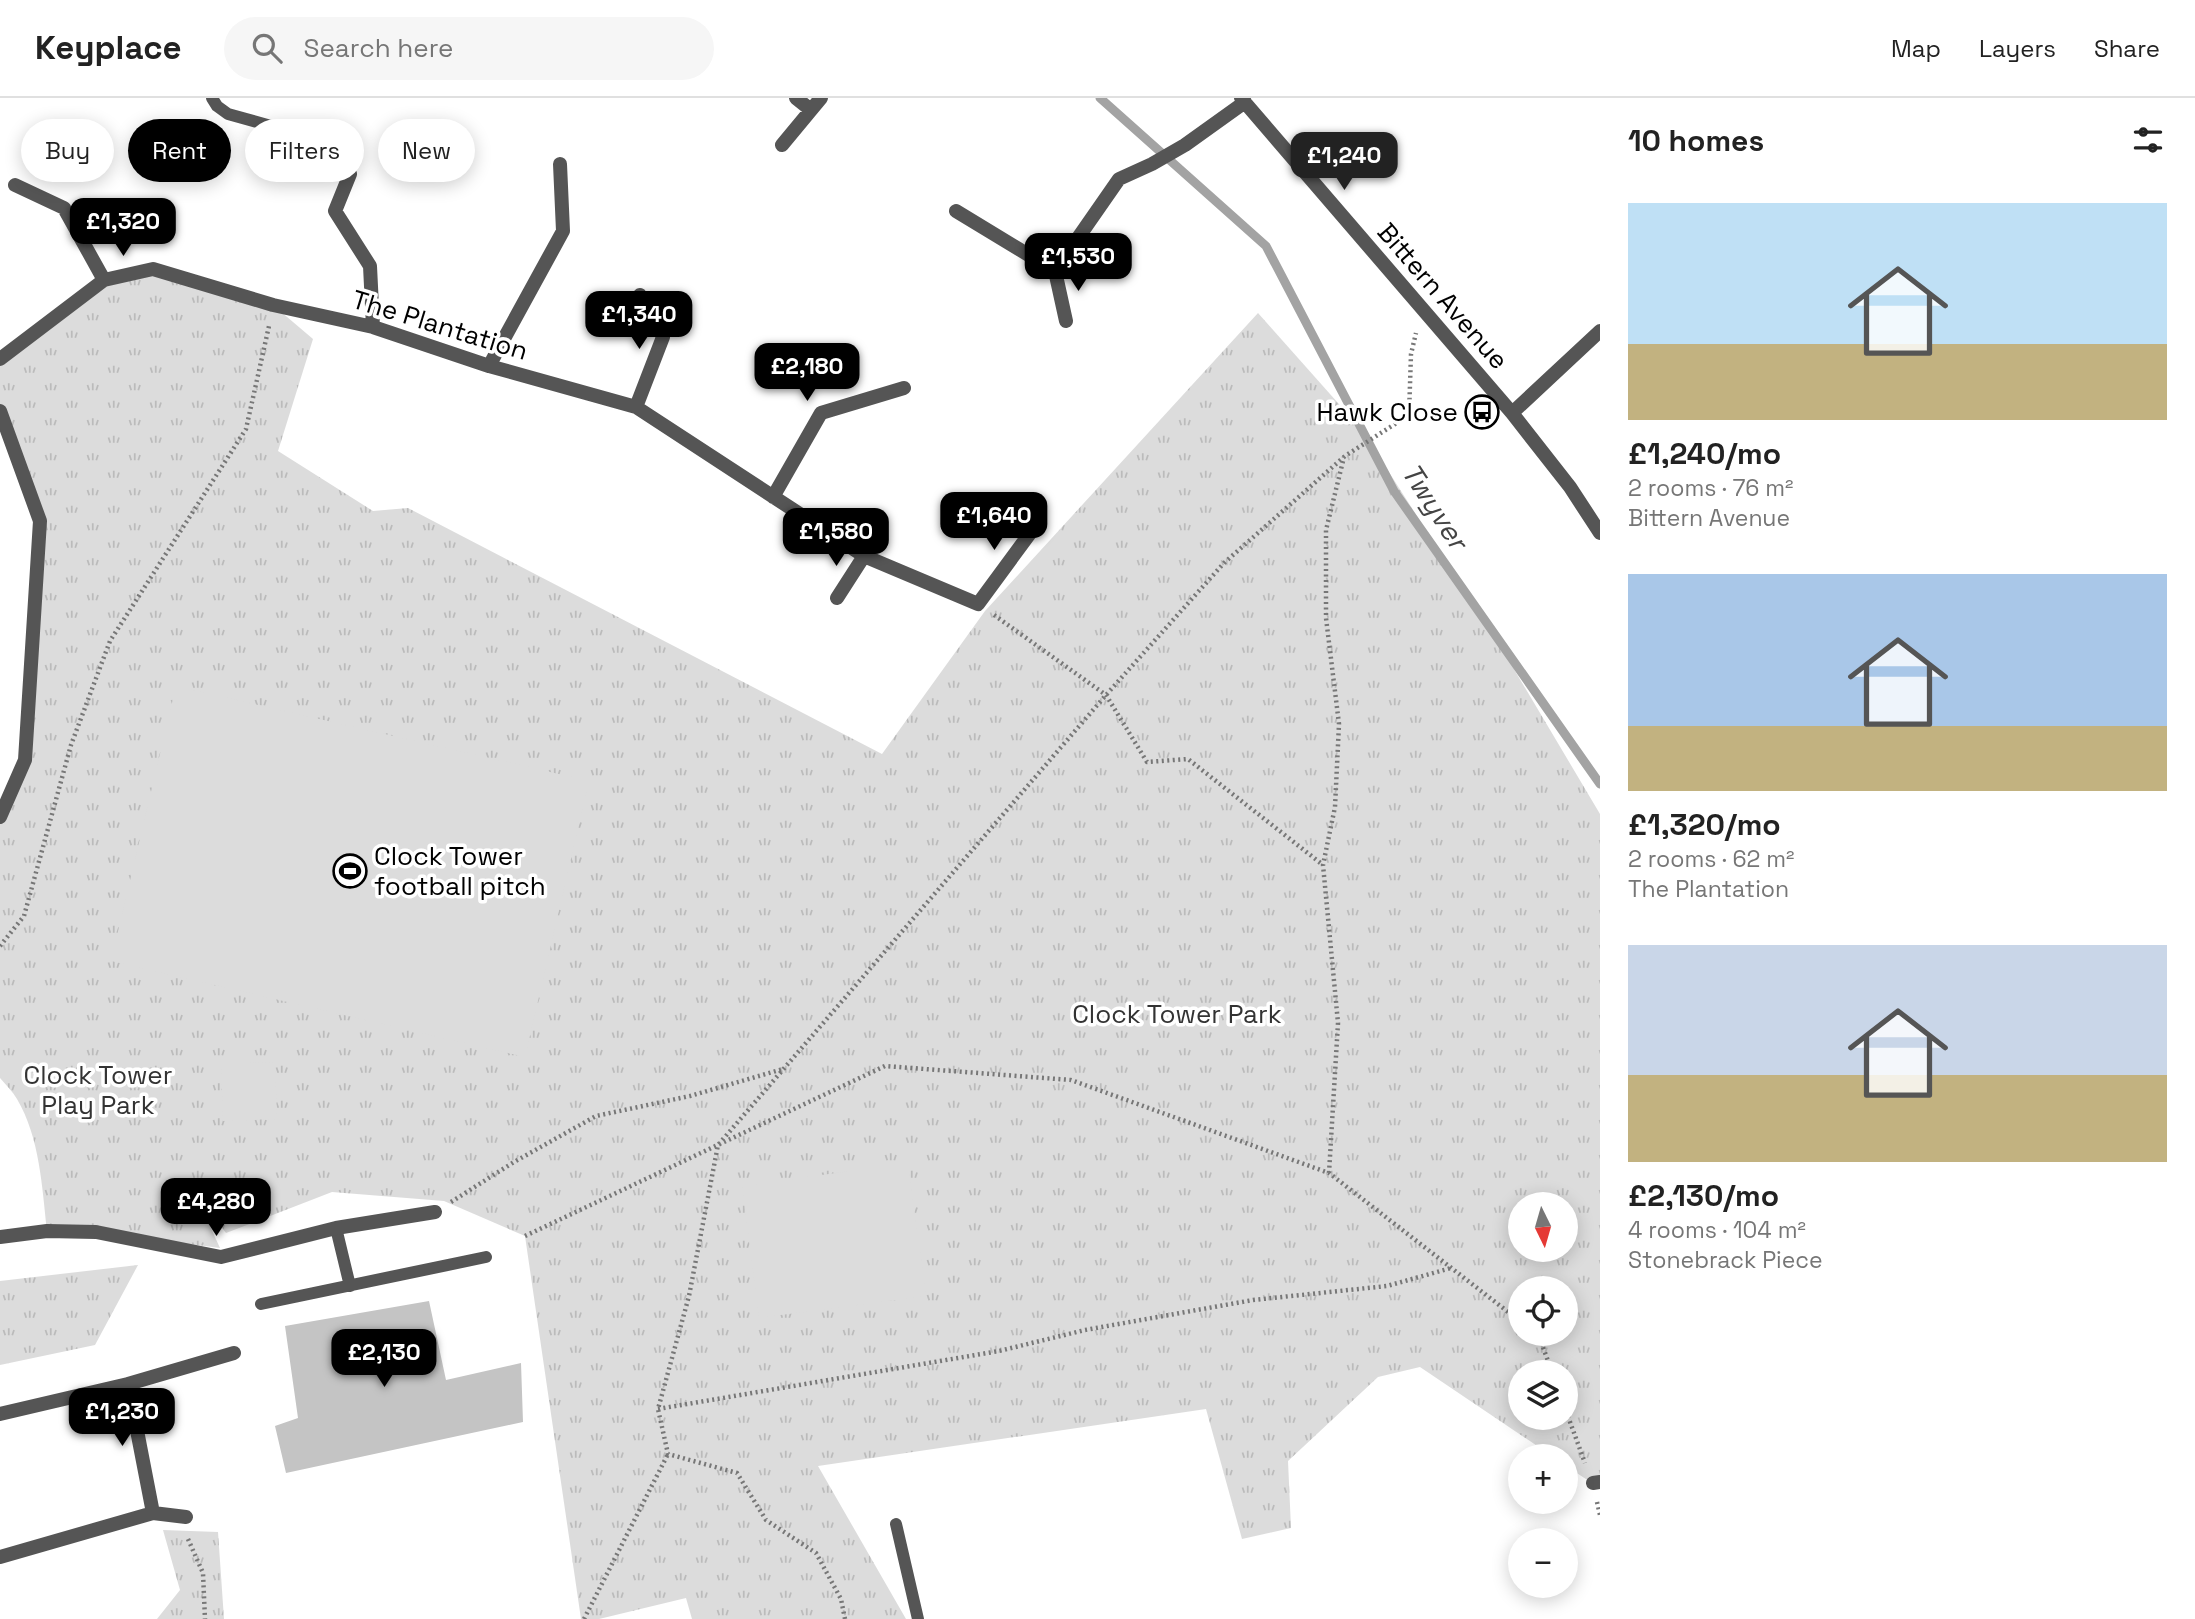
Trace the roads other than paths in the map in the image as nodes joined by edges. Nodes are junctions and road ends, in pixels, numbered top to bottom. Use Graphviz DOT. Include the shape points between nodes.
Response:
graph roads {
  1 [pos="212,98"];
  2 [pos="796,98"];
  3 [pos="821,98"];
  4 [pos="1243,100"];
  5 [pos="811,110"];
  6 [pos="246,119"];
  7 [pos="782,145"];
  8 [pos="560,164"];
  9 [pos="347,182"];
  10 [pos="15,185"];
  11 [pos="956,211"];
  12 [pos="1055,271"];
  13 [pos="104,280"];
  14 [pos="640,295"];
  15 [pos="1066,321"];
  16 [pos="373,327"];
  17 [pos="1600,331"];
  18 [pos="0,359"];
  19 [pos="489,366"];
  20 [pos="904,388"];
  21 [pos="636,407"];
  22 [pos="0,411"];
  23 [pos="1512,413"];
  24 [pos="773,497"];
  25 [pos="1039,521"];
  26 [pos="1600,533"];
  27 [pos="864,556"];
  28 [pos="837,598"];
  29 [pos="0,817"];
  30 [pos="435,1212"];
  31 [pos="336,1228"];
  32 [pos="0,1237"];
  33 [pos="486,1257"];
  34 [pos="350,1286"];
  35 [pos="261,1304"];
  36 [pos="234,1353"];
  37 [pos="128,1384"];
  38 [pos="0,1414"];
  39 [pos="153,1513"];
  40 [pos="186,1517"];
  41 [pos="896,1524"];
  42 [pos="0,1557"];
  43 [pos="918,1619"];
  1 -- 6 [label="lane" via="228,114"];
  2 -- 5 [label="street"];
  3 -- 5 [label="street"];
  4 -- 12 [label="street" via="1185,145 1119,179"];
  4 -- 23 [label="street, Bittern Avenue"];
  5 -- 7 [label="street"];
  8 -- 19 [label="street" via="563,230"];
  9 -- 16 [label="street" via="335,211 370,265"];
  10 -- 13 [label="street" via="64,208"];
  11 -- 12 [label="street"];
  12 -- 15 [label="street"];
  13 -- 16 [label="street, The Plantation" via="153,269 273,305"];
  13 -- 18 [label="street, The Plantation"];
  14 -- 21 [label="street" via="663,337"];
  16 -- 19 [label="street, The Plantation"];
  17 -- 23 [label="street"];
  19 -- 21 [label="street, The Plantation"];
  20 -- 24 [label="street" via="821,413"];
  21 -- 24 [label="street, The Plantation"];
  22 -- 29 [label="street" via="40,521 24,760"];
  23 -- 26 [label="street, Bittern Avenue"];
  24 -- 27 [label="street, The Plantation"];
  25 -- 27 [label="street, The Plantation" via="978,604"];
  27 -- 28 [label="street"];
  30 -- 31 [label="street"];
  31 -- 32 [label="street" via="221,1257 96,1232 47,1231"];
  31 -- 34 [label="lane"];
  33 -- 34 [label="lane"];
  34 -- 35 [label="lane"];
  36 -- 37 [label="street"];
  37 -- 38 [label="street"];
  37 -- 39 [label="street"];
  39 -- 40 [label="street"];
  39 -- 42 [label="street"];
  41 -- 43 [label="lane"];
}
